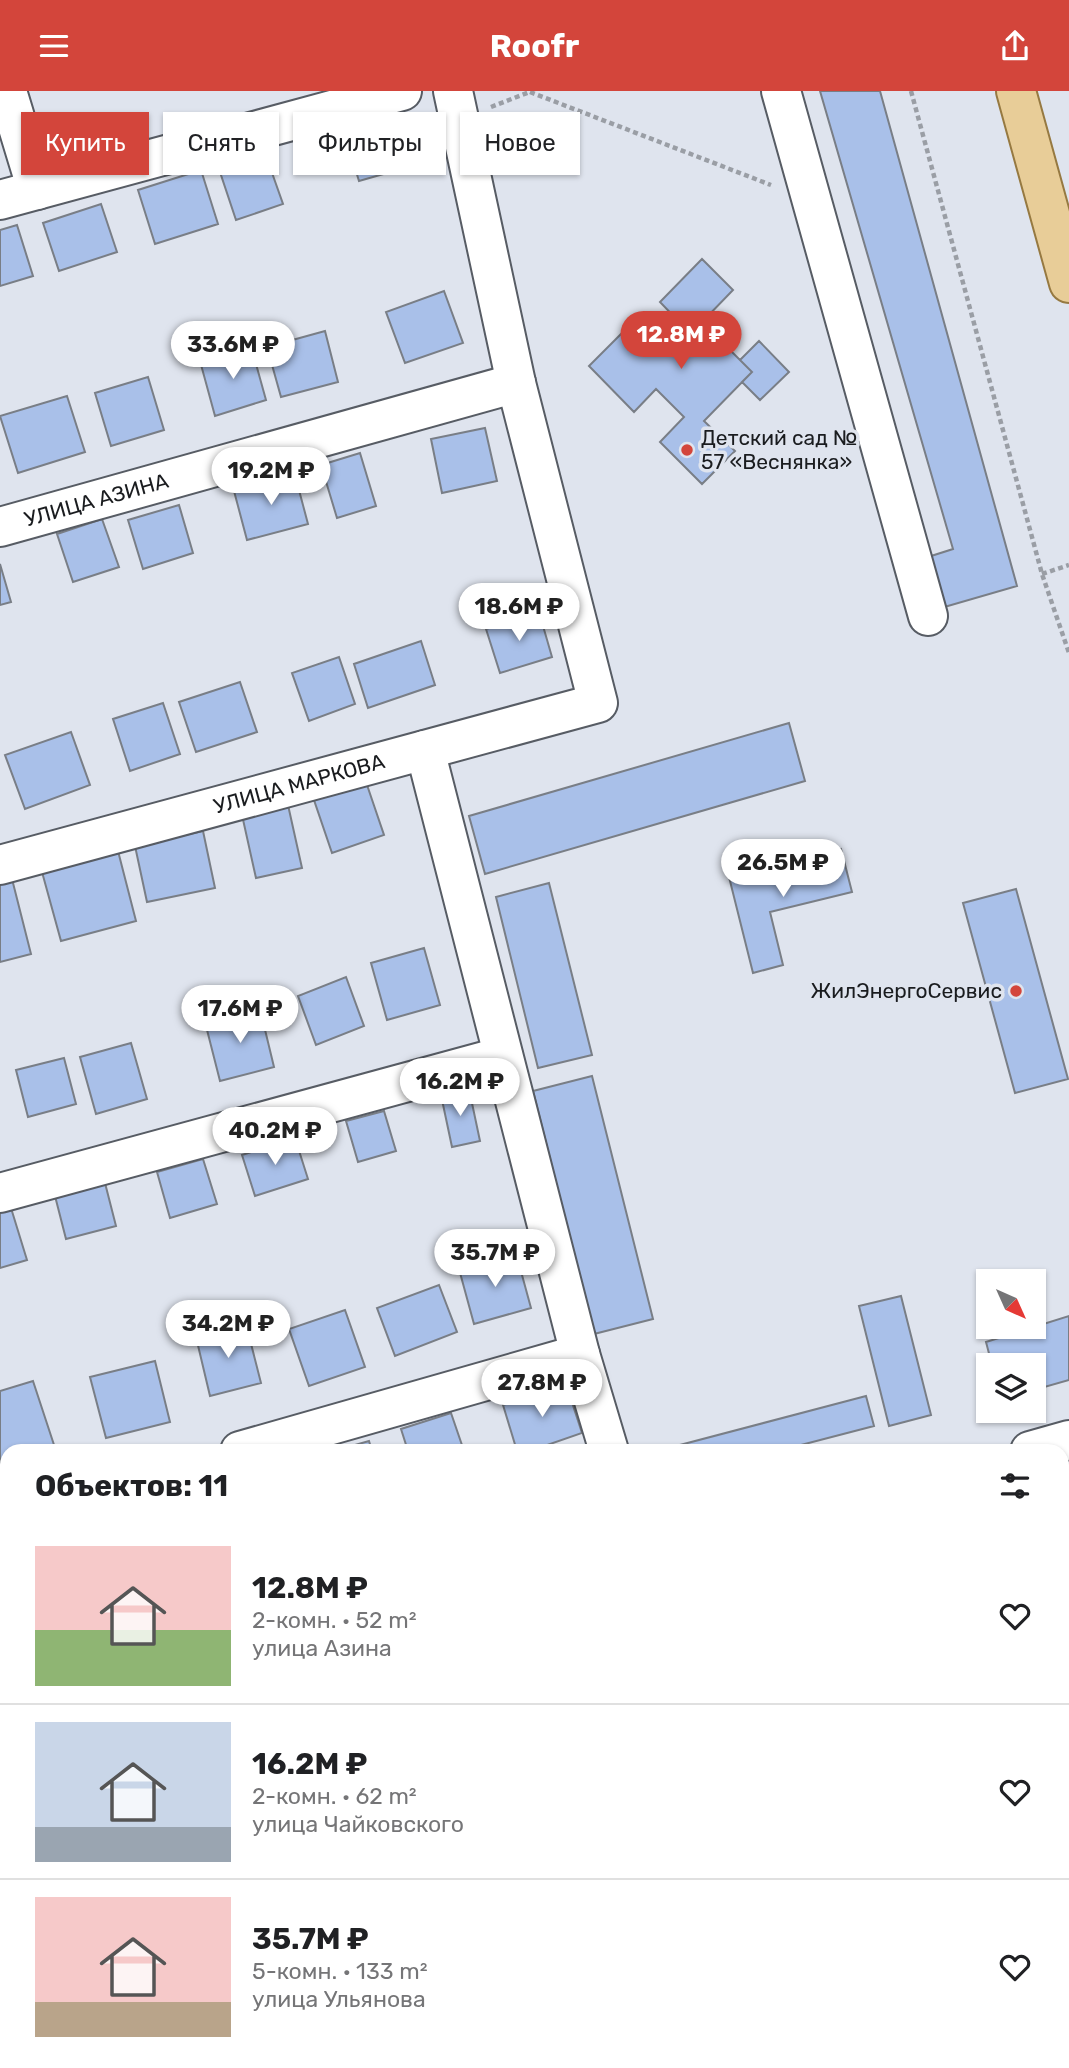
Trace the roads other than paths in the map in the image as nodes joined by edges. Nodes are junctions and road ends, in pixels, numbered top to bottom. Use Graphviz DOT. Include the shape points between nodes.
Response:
graph roads {
  1 [pos="7,91"];
  2 [pos="402,91"];
  3 [pos="780,91"];
  4 [pos="1016,91"];
  5 [pos="1043,91"];
  6 [pos="456,106"];
  7 [pos="1069,184"];
  8 [pos="37,190"];
  9 [pos="0,200"];
  10 [pos="1069,282"];
  11 [pos="516,383"];
  12 [pos="0,527"];
  13 [pos="928,616"];
  14 [pos="425,750"];
  15 [pos="0,865"];
  16 [pos="503,1056"];
  17 [pos="0,1193"];
  18 [pos="580,1354"];
  19 [pos="265,1444"];
  20 [pos="607,1444"];
  1 -- 8 [label="street"];
  2 -- 8 [label="street"];
  3 -- 13 [label="street"];
  4 -- 10 [label="main road"];
  5 -- 7 [label="main road"];
  6 -- 11 [label="street"];
  8 -- 9 [label="street"];
  11 -- 12 [label="street, УЛИЦА АЗИНА"];
  11 -- 14 [label="street, УЛИЦА МАРКОВА" via="598,703"];
  14 -- 15 [label="street, УЛИЦА МАРКОВА"];
  14 -- 16 [label="street"];
  16 -- 17 [label="street"];
  16 -- 18 [label="street"];
  18 -- 19 [label="street"];
  18 -- 20 [label="street"];
}
